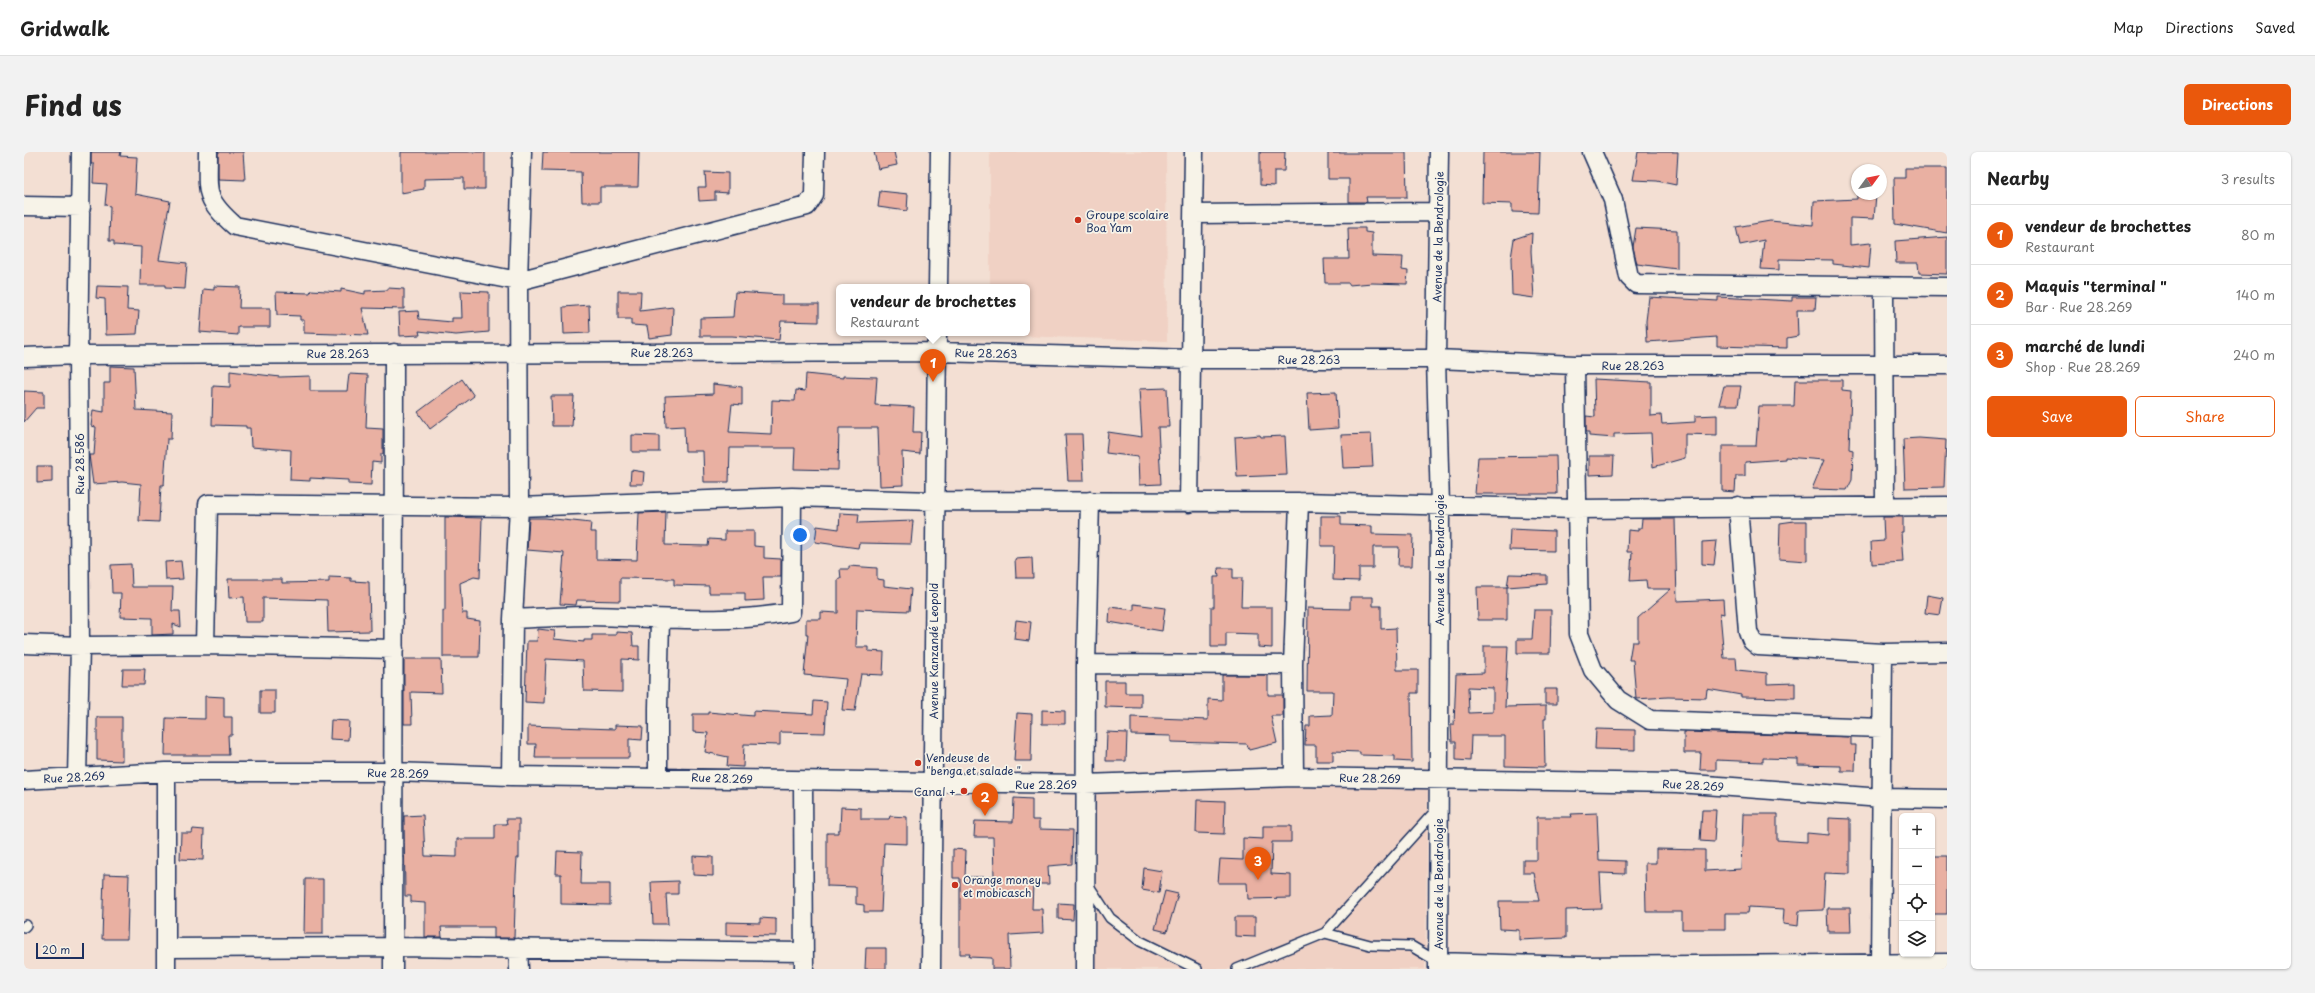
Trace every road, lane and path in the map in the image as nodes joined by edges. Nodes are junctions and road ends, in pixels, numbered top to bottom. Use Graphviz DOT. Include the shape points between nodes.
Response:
graph roads {
  1 [pos="81,152"];
  2 [pos="208,152"];
  3 [pos="522,152"];
  4 [pos="815,152"];
  5 [pos="940,152"];
  6 [pos="1194,152"];
  7 [pos="1439,152"];
  8 [pos="1592,152"];
  9 [pos="24,206"];
  10 [pos="81,207"];
  11 [pos="1438,212"];
  12 [pos="1194,214"];
  13 [pos="518,281"];
  14 [pos="938,284"];
  15 [pos="1884,287"];
  16 [pos="1947,287"];
  17 [pos="937,336"];
  18 [pos="518,352"];
  19 [pos="937,352"];
  20 [pos="394,353"];
  21 [pos="78,355"];
  22 [pos="24,357"];
  23 [pos="1191,359"];
  24 [pos="1436,359"];
  25 [pos="1576,365"];
  26 [pos="1883,365"];
  27 [pos="1947,365"];
  28 [pos="792,497"];
  29 [pos="1090,500"];
  30 [pos="934,501"];
  31 [pos="1299,502"];
  32 [pos="1188,503"];
  33 [pos="1885,505"];
  34 [pos="394,506"];
  35 [pos="1440,506"];
  36 [pos="1738,506"];
  37 [pos="1947,506"];
  38 [pos="519,507"];
  39 [pos="1576,509"];
  40 [pos="513,619"];
  41 [pos="660,619"];
  42 [pos="24,644"];
  43 [pos="205,645"];
  44 [pos="80,646"];
  45 [pos="394,649"];
  46 [pos="1947,652"];
  47 [pos="1883,653"];
  48 [pos="1086,664"];
  49 [pos="1293,665"];
  50 [pos="1882,728"];
  51 [pos="166,772"];
  52 [pos="393,772"];
  53 [pos="511,776"];
  54 [pos="76,777"];
  55 [pos="658,777"];
  56 [pos="1294,777"];
  57 [pos="24,780"];
  58 [pos="1440,780"];
  59 [pos="803,781"];
  60 [pos="932,783"];
  61 [pos="1085,784"];
  62 [pos="1882,798"];
  63 [pos="1947,799"];
  64 [pos="1439,807"];
  65 [pos="1085,879"];
  66 [pos="1325,933"];
  67 [pos="393,946"];
  68 [pos="167,948"];
  69 [pos="518,948"];
  70 [pos="804,961"];
  71 [pos="1947,963"];
  72 [pos="1880,964"];
  73 [pos="1438,965"];
  74 [pos="1579,967"];
  75 [pos="166,969"];
  76 [pos="393,969"];
  77 [pos="519,969"];
  78 [pos="931,969"];
  79 [pos="1085,969"];
  80 [pos="1197,969"];
  81 [pos="1237,969"];
  1 -- 10 [label="street, Rue 28.586"];
  2 -- 13 [label="street" via="208,190 215,208 235,226"];
  3 -- 13 [label="street"];
  4 -- 13 [label="street" via="814,195 807,206"];
  5 -- 14 [label="street"];
  6 -- 12 [label="street"];
  7 -- 11 [label="street, Avenue de la Bendrologie"];
  8 -- 15 [label="street" via="1613,200 1629,277 1636,284"];
  9 -- 10 [label="street"];
  10 -- 21 [label="street, Rue 28.586"];
  11 -- 12 [label="street"];
  11 -- 24 [label="street, Avenue de la Bendrologie"];
  12 -- 23 [label="street"];
  13 -- 18 [label="street"];
  15 -- 16 [label="street"];
  15 -- 26 [label="street"];
  17 -- 19 [label="street, Avenue Kanzandé Leopold"];
  18 -- 19 [label="street, Rue 28.263"];
  18 -- 20 [label="street, Rue 28.263"];
  18 -- 38 [label="street"];
  19 -- 23 [label="street, Rue 28.263"];
  19 -- 30 [label="street, Avenue Kanzandé Leopold"];
  20 -- 21 [label="street, Rue 28.263"];
  20 -- 34 [label="street"];
  21 -- 22 [label="street, Rue 28.263"];
  21 -- 44 [label="street, Rue 28.586"];
  23 -- 24 [label="street, Rue 28.263"];
  23 -- 32 [label="street"];
  24 -- 25 [label="street, Rue 28.263"];
  24 -- 35 [label="street, Avenue de la Bendrologie"];
  25 -- 26 [label="street, Rue 28.263"];
  25 -- 39 [label="street"];
  26 -- 27 [label="street, Rue 28.263"];
  26 -- 33 [label="street"];
  28 -- 30 [label="street"];
  28 -- 38 [label="street"];
  28 -- 41 [label="street" via="791,612 767,617"];
  29 -- 30 [label="street"];
  29 -- 32 [label="street"];
  29 -- 48 [label="street"];
  30 -- 60 [label="street, Avenue Kanzandé Leopold"];
  31 -- 32 [label="street"];
  31 -- 35 [label="street"];
  31 -- 49 [label="street"];
  33 -- 36 [label="street"];
  33 -- 37 [label="street"];
  34 -- 38 [label="street"];
  34 -- 43 [label="street" via="208,504"];
  34 -- 45 [label="street"];
  35 -- 39 [label="street"];
  35 -- 58 [label="street, Avenue de la Bendrologie"];
  36 -- 39 [label="street"];
  36 -- 47 [label="street" via="1748,631 1752,642 1758,646"];
  38 -- 40 [label="street"];
  39 -- 50 [label="street" via="1579,634 1593,670 1618,700 1650,720"];
  40 -- 41 [label="street" via="589,616"];
  40 -- 53 [label="street"];
  41 -- 55 [label="street"];
  42 -- 44 [label="street"];
  43 -- 44 [label="street"];
  43 -- 45 [label="street"];
  44 -- 54 [label="street, Rue 28.586"];
  45 -- 52 [label="street"];
  46 -- 47 [label="street"];
  47 -- 50 [label="street"];
  48 -- 49 [label="street"];
  48 -- 61 [label="street"];
  49 -- 56 [label="street"];
  50 -- 62 [label="street"];
  51 -- 52 [label="street, Rue 28.269"];
  51 -- 54 [label="street, Rue 28.269"];
  51 -- 68 [label="street"];
  52 -- 53 [label="street, Rue 28.269"];
  52 -- 67 [label="street"];
  53 -- 55 [label="street, Rue 28.269"];
  54 -- 57 [label="street, Rue 28.269"];
  55 -- 59 [label="street, Rue 28.269"];
  56 -- 58 [label="street, Rue 28.269"];
  56 -- 61 [label="street, Rue 28.269"];
  58 -- 62 [label="street, Rue 28.269" via="1678,783"];
  58 -- 64 [label="street, Avenue de la Bendrologie"];
  59 -- 60 [label="street, Rue 28.269"];
  59 -- 70 [label="street"];
  60 -- 61 [label="street, Rue 28.269"];
  60 -- 78 [label="street, Avenue Kanzandé Leopold"];
  61 -- 65 [label="street"];
  62 -- 63 [label="street, Rue 28.269"];
  62 -- 72 [label="street"];
  64 -- 66 [label="lane"];
  64 -- 73 [label="street, Avenue de la Bendrologie"];
  65 -- 79 [label="street"];
  65 -- 80 [label="lane" via="1110,918 1140,941"];
  66 -- 73 [label="lane" via="1370,945 1411,946"];
  66 -- 81 [label="lane"];
  67 -- 68 [label="street"];
  67 -- 69 [label="street"];
  67 -- 76 [label="street"];
  68 -- 75 [label="street"];
  69 -- 70 [label="street"];
  69 -- 77 [label="street"];
  71 -- 72 [label="street"];
  72 -- 74 [label="street"];
  73 -- 74 [label="street"];
}
